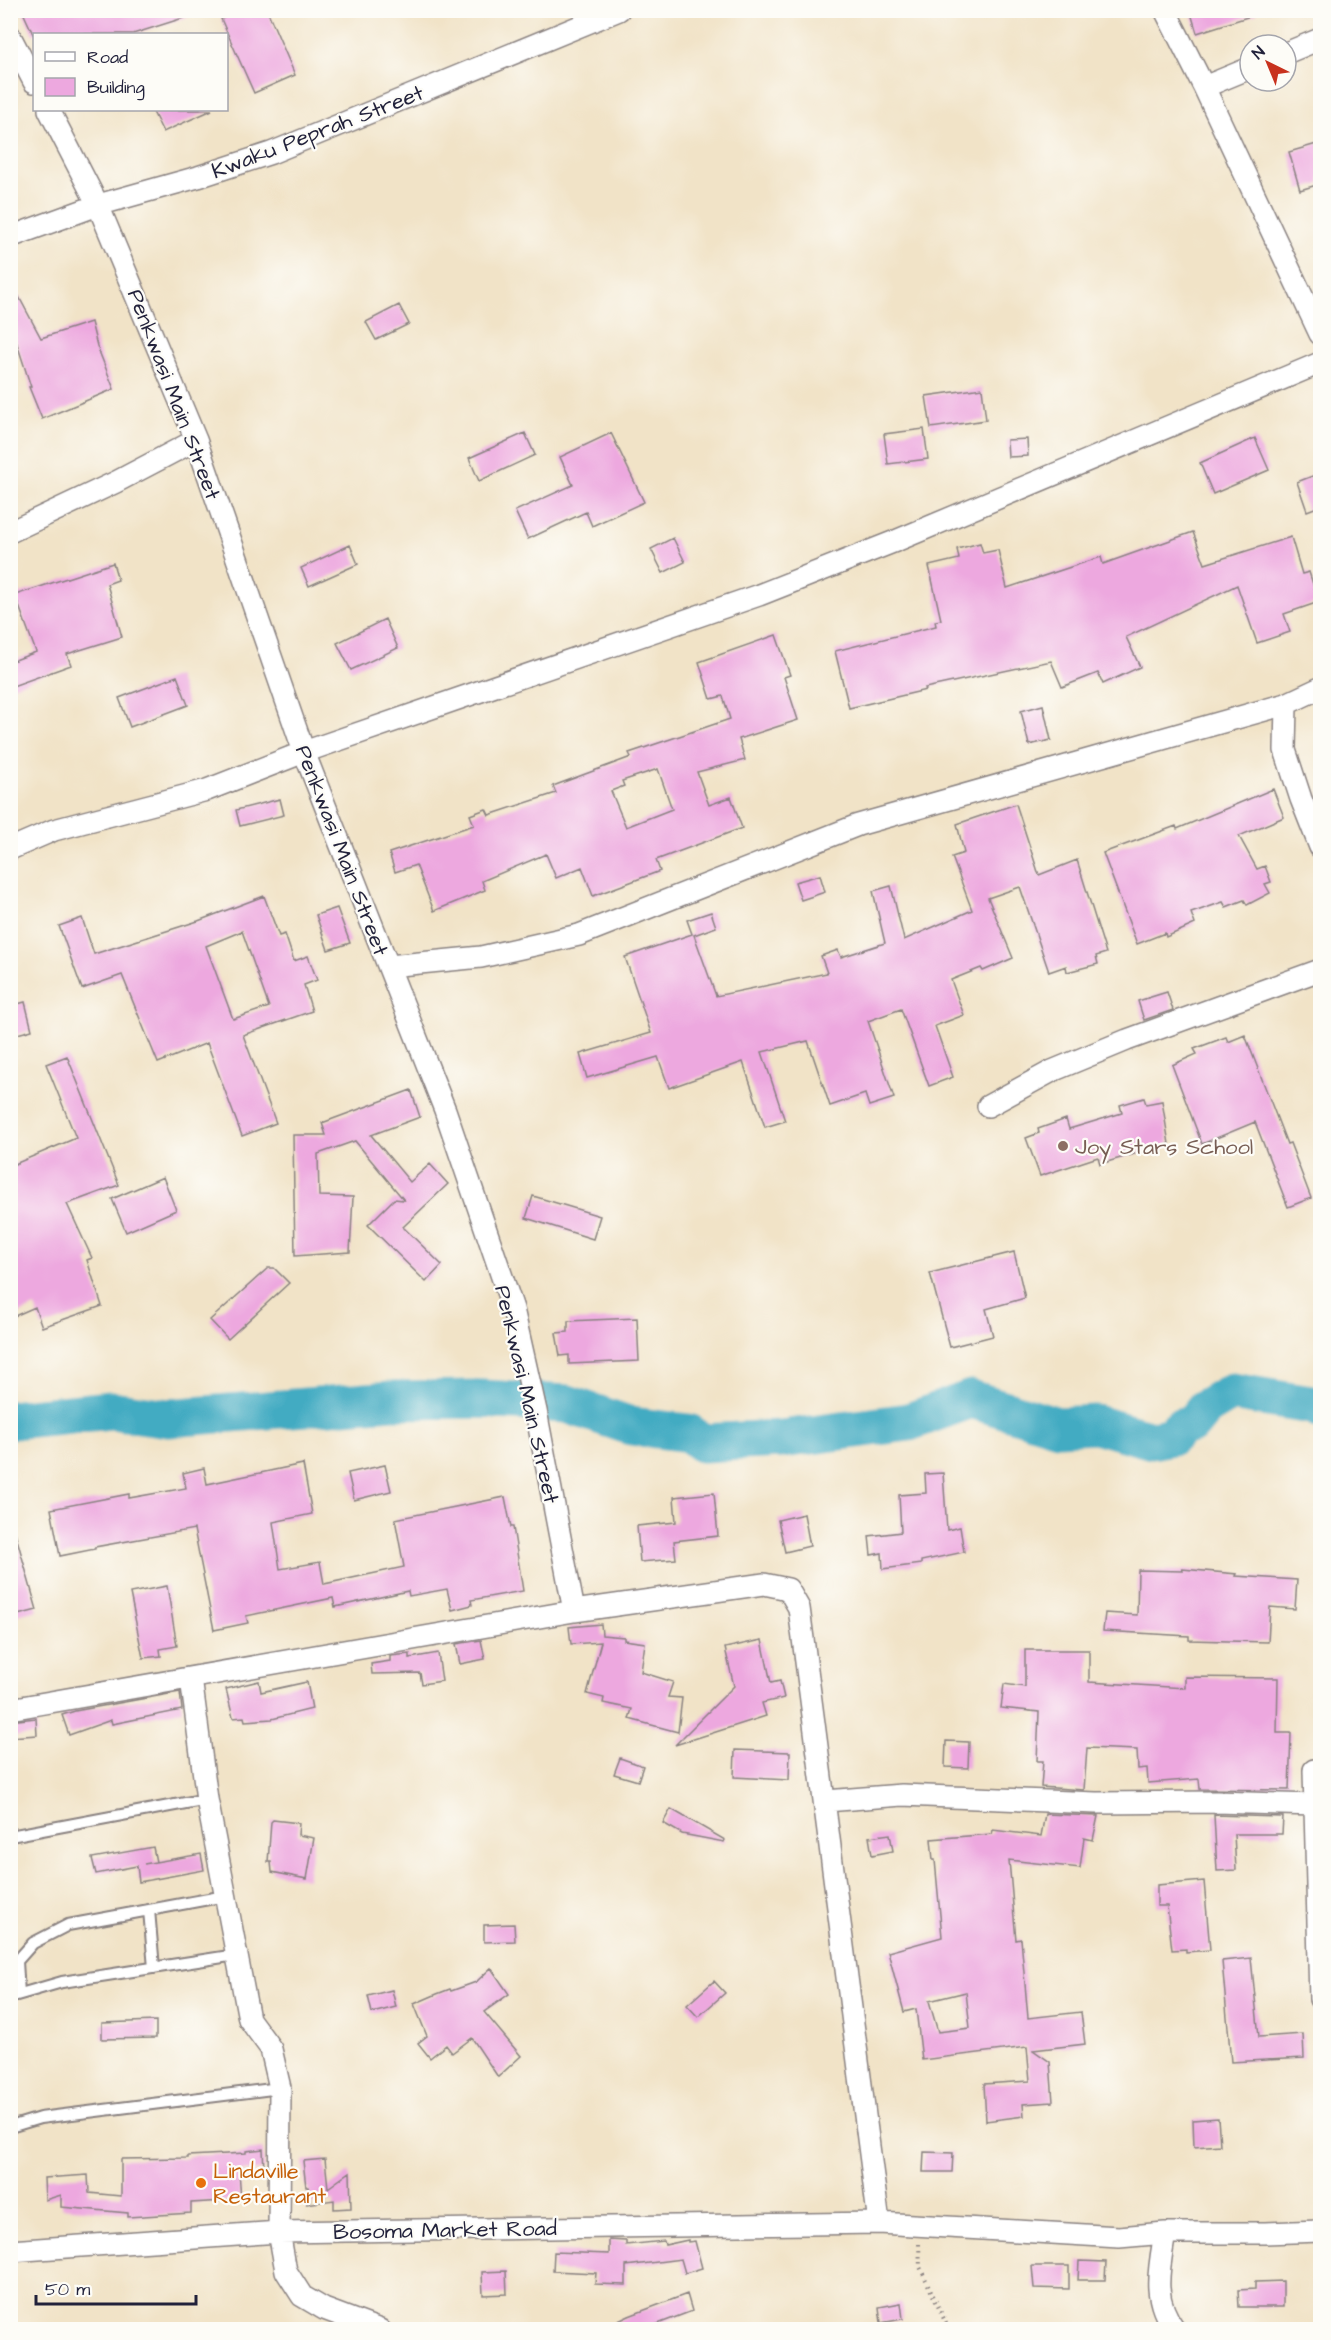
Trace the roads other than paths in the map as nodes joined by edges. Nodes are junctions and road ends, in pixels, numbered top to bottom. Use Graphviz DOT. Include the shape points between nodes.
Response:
graph roads {
  1 [pos="619,10"];
  2 [pos="1165,10"];
  3 [pos="10,36"];
  4 [pos="1320,39"];
  5 [pos="1298,48"];
  6 [pos="1238,73"];
  7 [pos="33,80"];
  8 [pos="1204,87"];
  9 [pos="49,111"];
  10 [pos="98,204"];
  11 [pos="10,237"];
  12 [pos="1320,334"];
  13 [pos="1320,363"];
  14 [pos="196,440"];
  15 [pos="10,532"];
  16 [pos="1320,688"];
  17 [pos="1286,704"];
  18 [pos="304,752"];
  19 [pos="1320,847"];
  20 [pos="10,849"];
  21 [pos="389,966"];
  22 [pos="1320,970"];
  23 [pos="988,1106"];
  24 [pos="574,1611"];
  25 [pos="191,1678"];
  26 [pos="10,1709"];
  27 [pos="1314,1770"];
  28 [pos="207,1799"];
  29 [pos="826,1801"];
  30 [pos="1315,1805"];
  31 [pos="10,1836"];
  32 [pos="225,1896"];
  33 [pos="149,1910"];
  34 [pos="236,1955"];
  35 [pos="154,1968"];
  36 [pos="15,1995"];
  37 [pos="1320,1999"];
  38 [pos="280,2088"];
  39 [pos="10,2127"];
  40 [pos="879,2223"];
  41 [pos="1320,2231"];
  42 [pos="279,2232"];
  43 [pos="1165,2233"];
  44 [pos="10,2251"];
  45 [pos="380,2330"];
  46 [pos="1175,2330"];
  1 -- 10 [label="street, Kwaku Peprah Street" via="271,153"];
  2 -- 8 [label="street"];
  3 -- 7 [label="street"];
  4 -- 5 [label="street"];
  6 -- 8 [label="street"];
  8 -- 12 [label="street"];
  9 -- 10 [label="street, Penkwasi Main Street"];
  10 -- 11 [label="street, Kwaku Peprah Street"];
  10 -- 14 [label="street, Penkwasi Main Street"];
  13 -- 18 [label="street" via="759,596"];
  14 -- 15 [label="street"];
  14 -- 18 [label="street, Penkwasi Main Street"];
  16 -- 17 [label="street"];
  17 -- 19 [label="street" via="1286,750"];
  17 -- 21 [label="street" via="858,825 579,935 481,957"];
  18 -- 20 [label="street" via="207,790 54,830"];
  18 -- 21 [label="street, Penkwasi Main Street"];
  21 -- 24 [label="street, Penkwasi Main Street" via="445,1110 513,1309"];
  22 -- 23 [label="street" via="1127,1040 1052,1071"];
  24 -- 25 [label="street"];
  24 -- 29 [label="street" via="764,1584 788,1589 799,1608"];
  25 -- 26 [label="street"];
  25 -- 28 [label="street"];
  27 -- 30 [label="street"];
  28 -- 31 [label="lane"];
  28 -- 32 [label="street"];
  29 -- 30 [label="street" via="902,1795 1096,1803"];
  29 -- 40 [label="street"];
  30 -- 37 [label="street"];
  32 -- 33 [label="lane"];
  32 -- 34 [label="street"];
  33 -- 35 [label="lane"];
  33 -- 36 [label="lane" via="68,1925 33,1943 17,1961"];
  34 -- 35 [label="lane"];
  34 -- 38 [label="street" via="249,2019 271,2049"];
  35 -- 36 [label="lane" via="62,1982"];
  38 -- 39 [label="lane" via="40,2118"];
  38 -- 42 [label="street"];
  40 -- 42 [label="street, Bosoma Market Road"];
  40 -- 43 [label="street, Bosoma Market Road" via="1119,2238"];
  41 -- 43 [label="street, Bosoma Market Road"];
  42 -- 44 [label="street, Bosoma Market Road"];
  42 -- 45 [label="street" via="286,2271 302,2296 324,2309"];
  43 -- 46 [label="street" via="1159,2296"];
}
